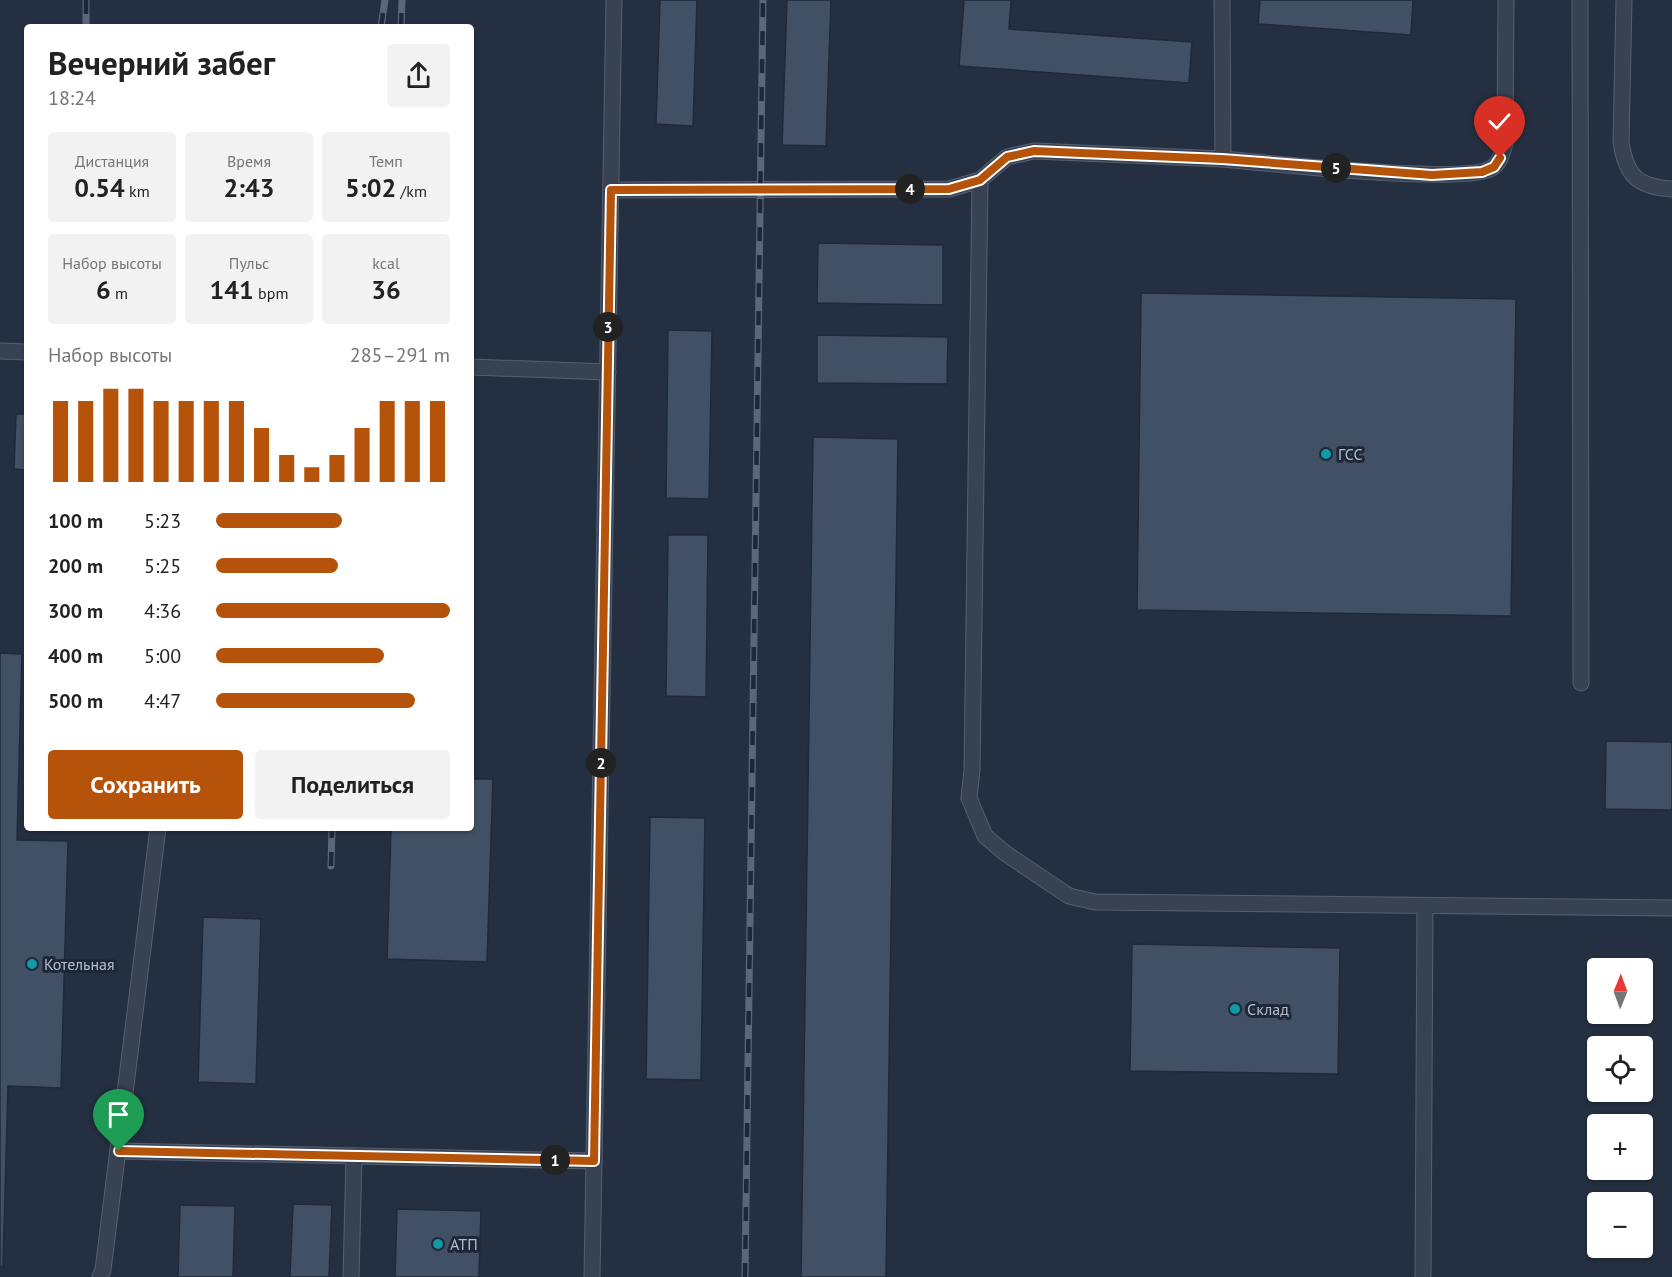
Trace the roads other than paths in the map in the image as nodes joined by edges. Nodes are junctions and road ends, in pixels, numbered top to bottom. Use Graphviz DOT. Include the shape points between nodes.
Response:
graph roads {
  1 [pos="614,0"];
  2 [pos="1221,0"];
  3 [pos="1506,0"];
  4 [pos="1580,0"];
  5 [pos="1624,0"];
  6 [pos="1222,159"];
  7 [pos="980,180"];
  8 [pos="1672,189"];
  9 [pos="611,190"];
  10 [pos="0,351"];
  11 [pos="24,352"];
  12 [pos="474,367"];
  13 [pos="608,372"];
  14 [pos="1581,683"];
  15 [pos="158,831"];
  16 [pos="1425,906"];
  17 [pos="1672,908"];
  18 [pos="119,1151"];
  19 [pos="354,1156"];
  20 [pos="594,1161"];
  21 [pos="100,1277"];
  22 [pos="351,1277"];
  23 [pos="592,1277"];
  24 [pos="1423,1277"];
  1 -- 9 [label="lane"];
  2 -- 6 [label="lane"];
  3 -- 6 [label="lane" via="1505,144 1494,167 1482,172 1432,175"];
  4 -- 14 [label="lane"];
  5 -- 8 [label="lane" via="1624,162 1634,178 1656,188"];
  6 -- 7 [label="lane" via="1034,151 1007,157"];
  7 -- 9 [label="lane" via="949,189"];
  7 -- 16 [label="lane" via="969,798 986,836 1069,896 1095,903"];
  9 -- 13 [label="lane"];
  10 -- 11 [label="lane"];
  12 -- 13 [label="lane"];
  13 -- 20 [label="lane"];
  15 -- 18 [label="lane"];
  16 -- 17 [label="lane"];
  16 -- 24 [label="lane"];
  18 -- 19 [label="lane"];
  18 -- 21 [label="lane"];
  19 -- 20 [label="lane"];
  19 -- 22 [label="lane"];
  20 -- 23 [label="lane"];
}
